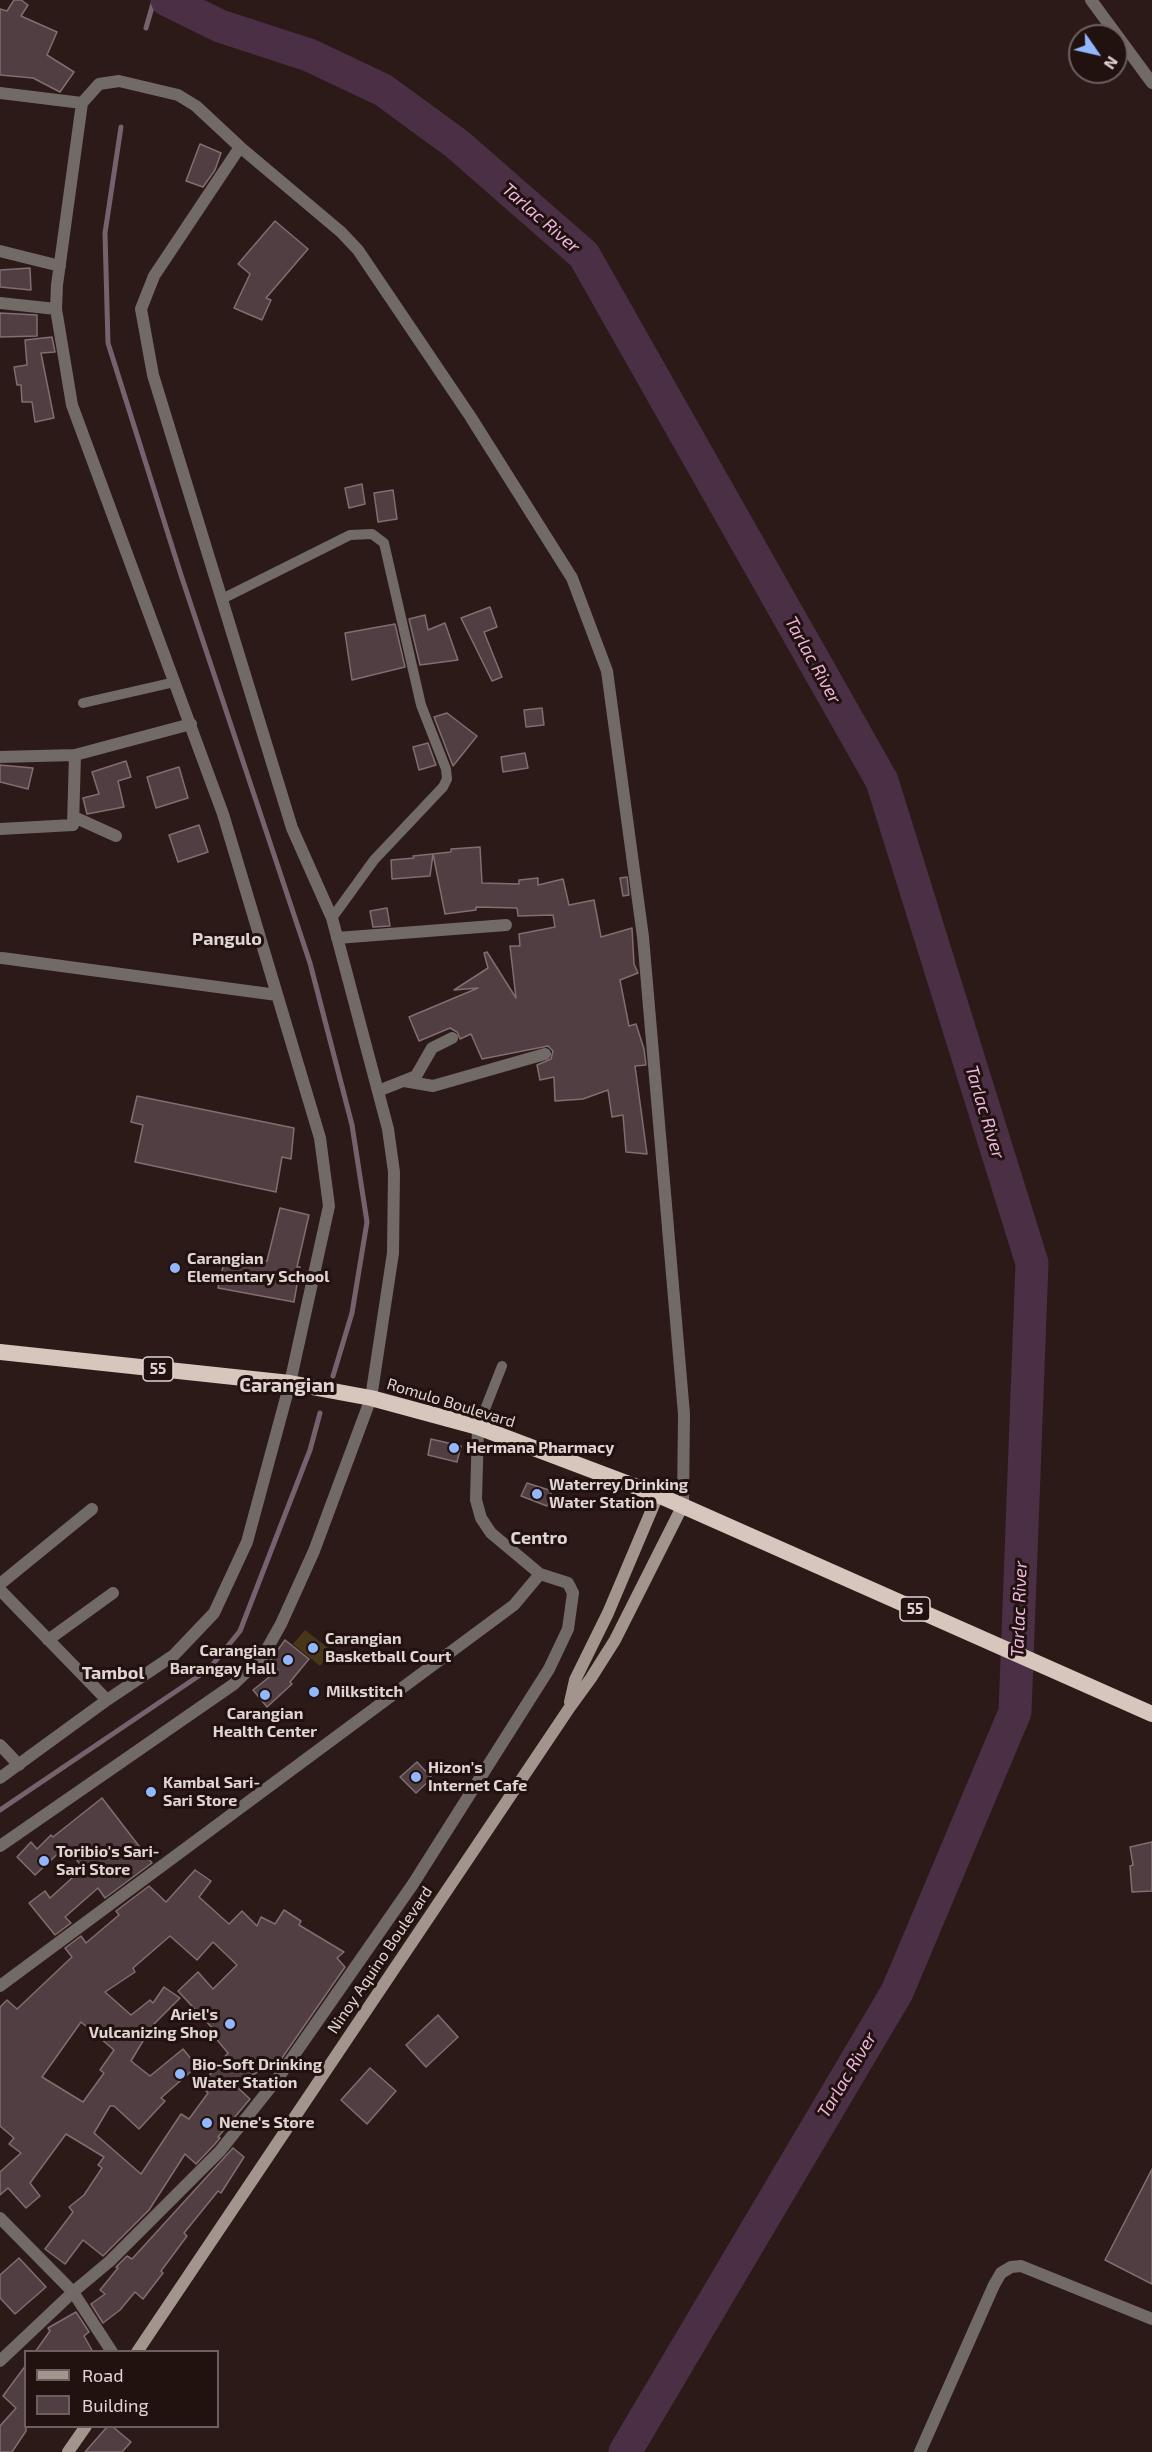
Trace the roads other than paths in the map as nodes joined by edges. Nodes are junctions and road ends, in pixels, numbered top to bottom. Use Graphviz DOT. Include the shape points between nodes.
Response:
graph roads {
  1 [pos="1091,0"];
  2 [pos="1152,83"];
  3 [pos="0,93"];
  4 [pos="82,103"];
  5 [pos="240,147"];
  6 [pos="0,251"];
  7 [pos="60,266"];
  8 [pos="0,303"];
  9 [pos="56,309"];
  10 [pos="222,599"];
  11 [pos="175,682"];
  12 [pos="83,703"];
  13 [pos="191,724"];
  14 [pos="75,755"];
  15 [pos="0,757"];
  16 [pos="74,817"];
  17 [pos="0,829"];
  18 [pos="116,836"];
  19 [pos="332,918"];
  20 [pos="506,925"];
  21 [pos="337,938"];
  22 [pos="2,958"];
  23 [pos="277,995"];
  24 [pos="452,1038"];
  25 [pos="545,1054"];
  26 [pos="404,1081"];
  27 [pos="378,1091"];
  28 [pos="0,1352"];
  29 [pos="502,1366"];
  30 [pos="290,1383"];
  31 [pos="371,1398"];
  32 [pos="478,1427"];
  33 [pos="658,1495"];
  34 [pos="683,1505"];
  35 [pos="92,1509"];
  36 [pos="540,1574"];
  37 [pos="0,1584"];
  38 [pos="0,1590"];
  39 [pos="112,1593"];
  40 [pos="48,1640"];
  41 [pos="107,1700"];
  42 [pos="570,1707"];
  43 [pos="1152,1714"];
  44 [pos="0,1745"];
  45 [pos="19,1765"];
  46 [pos="0,1778"];
  47 [pos="0,1846"];
  48 [pos="0,1986"];
  49 [pos="0,2218"];
  50 [pos="73,2292"];
  51 [pos="1152,2319"];
  52 [pos="111,2350"];
  53 [pos="138,2350"];
  54 [pos="0,2361"];
  55 [pos="85,2428"];
  56 [pos="68,2452"];
  57 [pos="920,2452"];
  1 -- 2 [label="street"];
  3 -- 4 [label="street"];
  4 -- 5 [label="street" via="99,84 118,81 178,95 196,106"];
  4 -- 7 [label="street"];
  5 -- 10 [label="street" via="154,276 141,309 153,375"];
  5 -- 34 [label="street" via="358,250 470,416 572,578 607,671 643,937 684,1414"];
  6 -- 7 [label="street"];
  7 -- 9 [label="street"];
  8 -- 9 [label="street"];
  9 -- 11 [label="street" via="72,405"];
  10 -- 19 [label="street" via="292,828"];
  10 -- 19 [label="lane" via="350,536 372,534 384,543 421,705 447,779 374,860"];
  11 -- 12 [label="lane"];
  11 -- 13 [label="street"];
  13 -- 14 [label="street"];
  13 -- 23 [label="street" via="223,814"];
  14 -- 15 [label="street"];
  14 -- 16 [label="street"];
  16 -- 17 [label="street" via="69,827"];
  16 -- 18 [label="street"];
  19 -- 21 [label="street"];
  20 -- 21 [label="street"];
  21 -- 27 [label="street"];
  22 -- 23 [label="street"];
  23 -- 30 [label="street" via="320,1138 329,1206"];
  24 -- 26 [label="street" via="435,1045 419,1072"];
  25 -- 26 [label="street" via="433,1086"];
  26 -- 27 [label="street"];
  27 -- 31 [label="street" via="394,1172 393,1253"];
  28 -- 30 [label="highway, Romulo Boulevard / 55"];
  29 -- 32 [label="lane"];
  30 -- 31 [label="highway, Romulo Boulevard / 55"];
  30 -- 41 [label="street" via="247,1542 214,1613 174,1655"];
  31 -- 32 [label="highway, Romulo Boulevard / 55"];
  31 -- 47 [label="street" via="314,1551 262,1656 234,1684"];
  32 -- 33 [label="highway, Romulo Boulevard / 55"];
  32 -- 36 [label="street" via="476,1500 481,1518 491,1533"];
  33 -- 34 [label="highway, Romulo Boulevard / 55"];
  33 -- 42 [label="main road, Ninoy Aquino Boulevard" via="576,1680"];
  34 -- 42 [label="main road, Ninoy Aquino Boulevard" via="615,1640"];
  34 -- 43 [label="highway, Romulo Boulevard / 55"];
  35 -- 37 [label="street"];
  36 -- 48 [label="street" via="514,1605"];
  36 -- 50 [label="street" via="568,1582 573,1593 568,1629 549,1669 413,1884 278,2078 220,2151 110,2261"];
  38 -- 40 [label="street"];
  39 -- 40 [label="street"];
  40 -- 41 [label="street"];
  41 -- 45 [label="street"];
  42 -- 53 [label="main road, Ninoy Aquino Boulevard"];
  44 -- 45 [label="street"];
  45 -- 46 [label="street"];
  49 -- 50 [label="street"];
  50 -- 52 [label="street"];
  50 -- 54 [label="street"];
  51 -- 57 [label="street" via="1021,2266 1011,2267 1001,2273 994,2285"];
  55 -- 56 [label="main road"];
}
